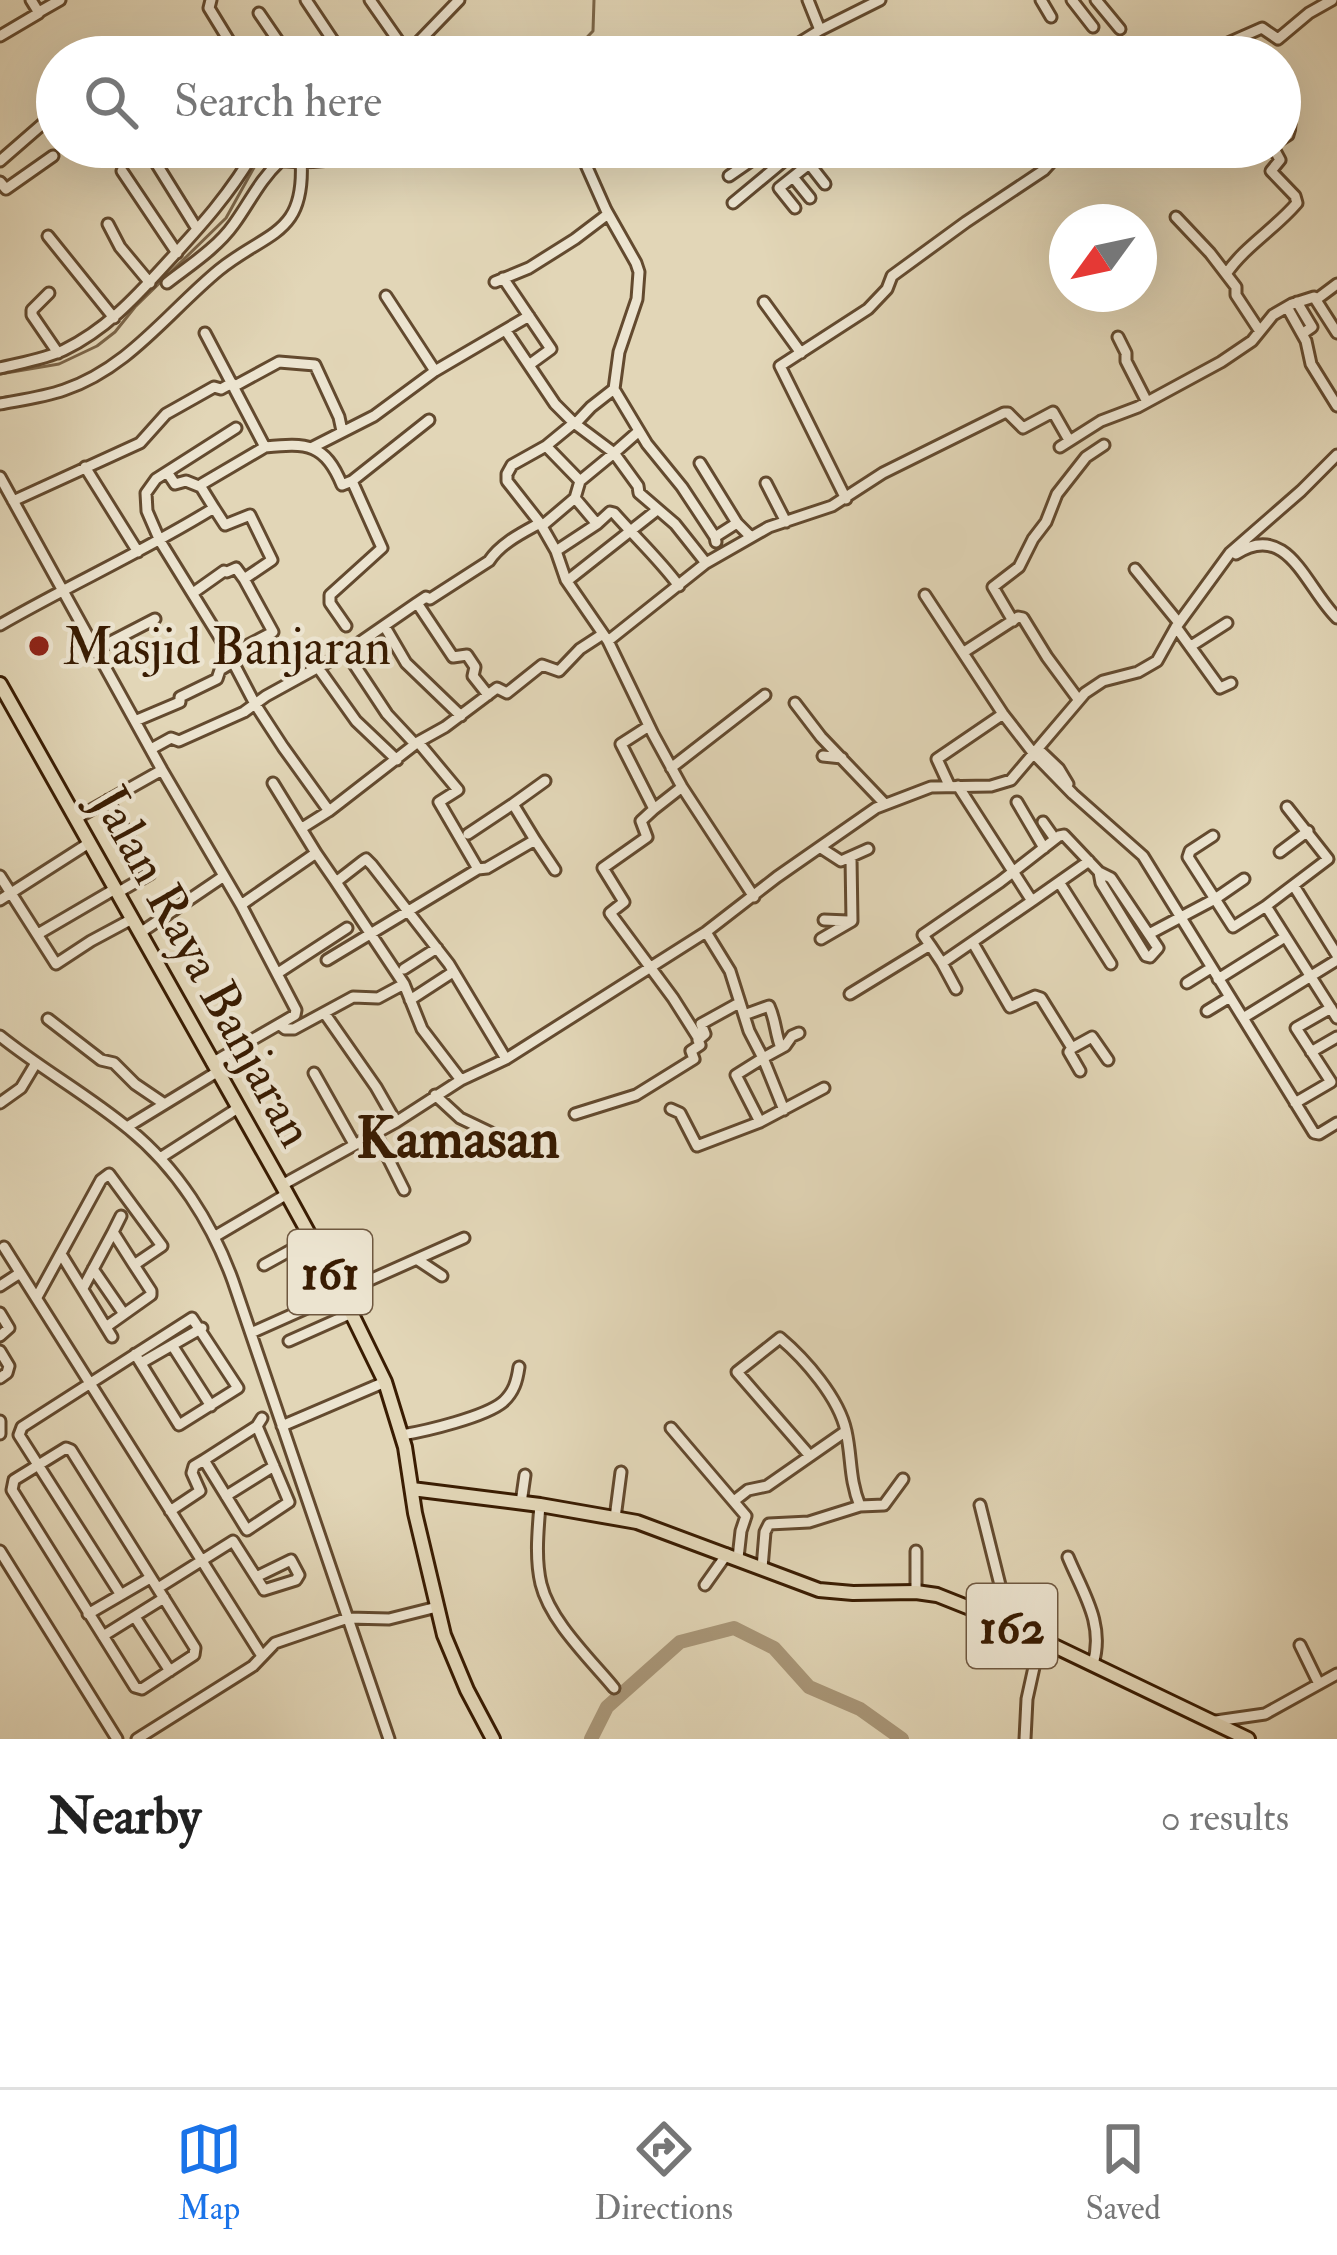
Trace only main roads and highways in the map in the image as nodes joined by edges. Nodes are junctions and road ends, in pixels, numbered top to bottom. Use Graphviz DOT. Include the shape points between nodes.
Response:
graph roads {
  1 [pos="0,684"];
  2 [pos="412,1489"];
  3 [pos="1226,1734"];
  4 [pos="493,1739"];
  5 [pos="1247,1739"];
  1 -- 2 [label="main road, Jalan Raya Banjaran / 161" via="352,1313 385,1382"];
  2 -- 3 [label="main road, 162" via="648,1525 819,1590 948,1599 1215,1721"];
  2 -- 4 [label="main road, 161" via="443,1635"];
  3 -- 5 [label="main road, 162"];
}
